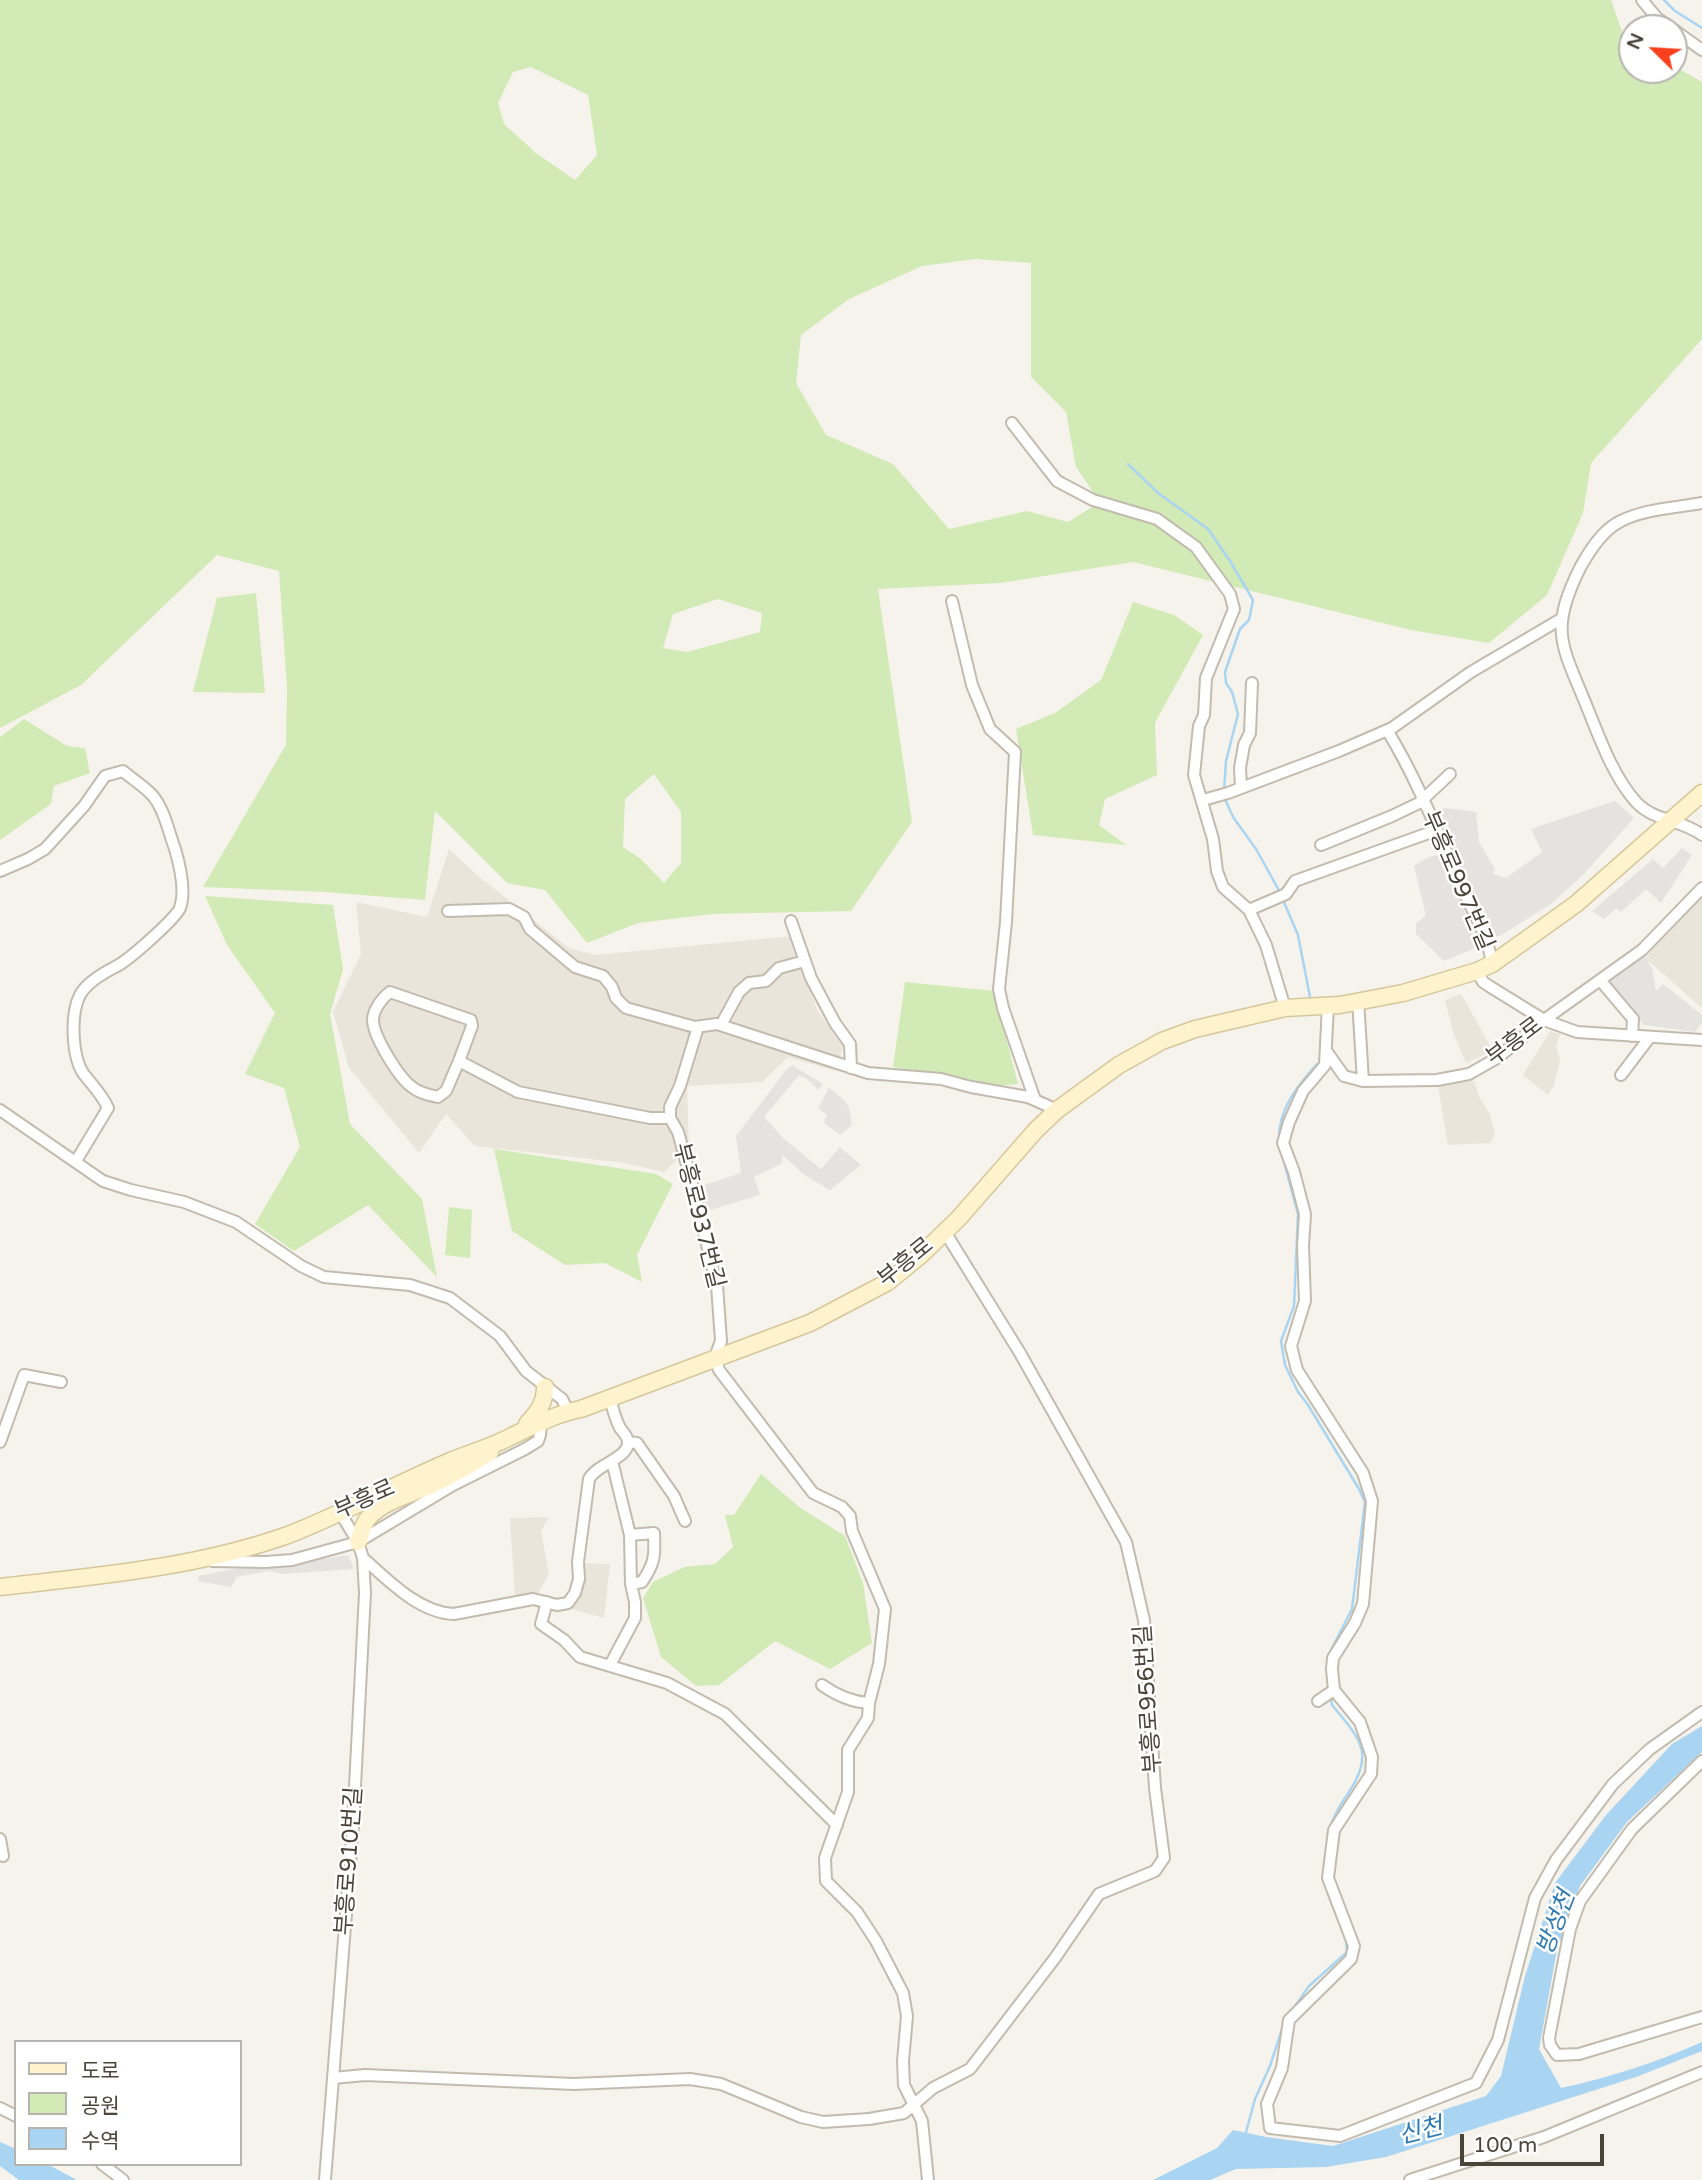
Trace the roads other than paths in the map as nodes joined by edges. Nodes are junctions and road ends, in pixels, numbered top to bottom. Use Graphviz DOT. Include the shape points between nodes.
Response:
graph roads {
  1 [pos="1642,0"];
  2 [pos="1654,14"];
  3 [pos="1012,423"];
  4 [pos="1702,503"];
  5 [pos="952,601"];
  6 [pos="1561,619"];
  7 [pos="1252,682"];
  8 [pos="1387,730"];
  9 [pos="1450,774"];
  10 [pos="1241,788"];
  11 [pos="1702,793"];
  12 [pos="1422,799"];
  13 [pos="1203,800"];
  14 [pos="1670,821"];
  15 [pos="1437,830"];
  16 [pos="1702,835"];
  17 [pos="1321,845"];
  18 [pos="0,871"];
  19 [pos="1702,888"];
  20 [pos="1250,910"];
  21 [pos="448,911"];
  22 [pos="791,921"];
  23 [pos="805,961"];
  24 [pos="1484,968"];
  25 [pos="1600,980"];
  26 [pos="1358,1000"];
  27 [pos="1328,1004"];
  28 [pos="1285,1008"];
  29 [pos="1544,1020"];
  30 [pos="721,1025"];
  31 [pos="698,1027"];
  32 [pos="1632,1035"];
  33 [pos="1650,1037"];
  34 [pos="1702,1040"];
  35 [pos="1327,1052"];
  36 [pos="459,1061"];
  37 [pos="851,1068"];
  38 [pos="1621,1075"];
  39 [pos="1363,1082"];
  40 [pos="1035,1100"];
  41 [pos="0,1110"];
  42 [pos="1057,1110"];
  43 [pos="670,1118"];
  44 [pos="76,1161"];
  45 [pos="945,1232"];
  46 [pos="715,1357"];
  47 [pos="61,1381"];
  48 [pos="545,1387"];
  49 [pos="610,1396"];
  50 [pos="568,1411"];
  51 [pos="541,1421"];
  52 [pos="517,1433"];
  53 [pos="0,1442"];
  54 [pos="628,1442"];
  55 [pos="612,1461"];
  56 [pos="339,1511"];
  57 [pos="685,1521"];
  58 [pos="630,1535"];
  59 [pos="358,1542"];
  60 [pos="363,1558"];
  61 [pos="198,1560"];
  62 [pos="631,1584"];
  63 [pos="0,1587"];
  64 [pos="547,1602"];
  65 [pos="610,1665"];
  66 [pos="822,1685"];
  67 [pos="1334,1690"];
  68 [pos="1318,1701"];
  69 [pos="869,1703"];
  70 [pos="1702,1712"];
  71 [pos="1702,1761"];
  72 [pos="837,1825"];
  73 [pos="0,1839"];
  74 [pos="3,1856"];
  75 [pos="1702,2017"];
  76 [pos="1702,2072"];
  77 [pos="333,2078"];
  78 [pos="915,2105"];
  79 [pos="105,2166"];
  80 [pos="123,2180"];
  81 [pos="326,2180"];
  82 [pos="928,2180"];
  83 [pos="1410,2180"];
  1 -- 2 [label="street"];
  3 -- 13 [label="street" via="1057,481 1093,500 1157,519 1196,547 1230,594 1234,610 1206,678 1199,726 1194,775"];
  4 -- 6 [label="street" via="1632,516 1602,535 1567,594"];
  5 -- 40 [label="street" via="972,685 990,729 1015,752 999,989"];
  6 -- 8 [label="street"];
  6 -- 14 [label="street" via="1564,651 1619,777 1649,814"];
  7 -- 10 [label="street"];
  8 -- 10 [label="street"];
  8 -- 12 [label="street, 부흥로997번길"];
  9 -- 12 [label="street, 부흥로997번길"];
  10 -- 13 [label="street"];
  11 -- 14 [label="main road, 부흥로"];
  12 -- 15 [label="street, 부흥로997번길"];
  12 -- 17 [label="street, 부흥로997번길"];
  13 -- 20 [label="street" via="1223,887"];
  14 -- 16 [label="street"];
  14 -- 24 [label="main road, 부흥로" via="1568,909"];
  15 -- 20 [label="street" via="1295,881 1281,896"];
  15 -- 24 [label="street, 부흥로997번길" via="1490,950"];
  18 -- 44 [label="street" via="45,849 105,776 123,771 153,796 176,854 182,889 179,910 144,946 80,994 74,1019 75,1054 108,1108"];
  19 -- 25 [label="street, 부흥로" via="1642,950"];
  20 -- 28 [label="street"];
  21 -- 31 [label="street" via="509,909 524,917 530,929 576,967 603,976 626,1008"];
  22 -- 23 [label="street"];
  23 -- 30 [label="street" via="779,968 766,981 749,983"];
  23 -- 37 [label="street" via="850,1044"];
  24 -- 26 [label="main road, 부흥로" via="1403,993"];
  24 -- 29 [label="street" via="1483,982"];
  25 -- 29 [label="street, 부흥로"];
  25 -- 32 [label="street" via="1633,1019"];
  26 -- 27 [label="main road, 부흥로"];
  26 -- 39 [label="street"];
  27 -- 28 [label="main road, 부흥로"];
  27 -- 35 [label="street"];
  28 -- 42 [label="main road, 부흥로" via="1169,1038 1137,1053"];
  29 -- 32 [label="street" via="1577,1032"];
  29 -- 39 [label="street, 부흥로" via="1469,1074 1437,1080"];
  30 -- 31 [label="street"];
  30 -- 37 [label="street"];
  31 -- 43 [label="street, 부흥로937번길"];
  32 -- 33 [label="street"];
  33 -- 34 [label="street"];
  33 -- 38 [label="street"];
  35 -- 39 [label="street" via="1344,1076"];
  35 -- 67 [label="street" via="1325,1065 1303,1091 1283,1143 1305,1214 1305,1301 1291,1346 1297,1370 1363,1473 1372,1501 1363,1604 1334,1658"];
  36 -- 36 [label="street" via="471,1020 390,992 383,998 373,1017 374,1027 410,1086 438,1097 446,1091"];
  36 -- 43 [label="street, 부흥로937번길" via="518,1092"];
  37 -- 40 [label="street" via="941,1079"];
  40 -- 42 [label="street"];
  41 -- 44 [label="street"];
  42 -- 45 [label="main road, 부흥로"];
  43 -- 46 [label="street, 부흥로937번길" via="678,1132 717,1285 721,1342"];
  44 -- 48 [label="street" via="103,1181 184,1202 236,1222 324,1278 410,1285 450,1298 500,1336 526,1371"];
  45 -- 46 [label="main road, 부흥로" via="888,1282 810,1323"];
  45 -- 78 [label="street, 부흥로956번길" via="1020,1353 1126,1542 1144,1619 1164,1858 1155,1871 1099,1895 970,2068 933,2088"];
  46 -- 49 [label="main road, 부흥로"];
  46 -- 69 [label="street" via="719,1370 795,1472 813,1493 850,1516 885,1609"];
  47 -- 53 [label="street" via="24,1375"];
  48 -- 50 [label="street" via="562,1399"];
  48 -- 52 [label="main road" via="541,1407"];
  49 -- 50 [label="main road, 부흥로"];
  49 -- 54 [label="street"];
  50 -- 51 [label="main road, 부흥로"];
  51 -- 52 [label="main road, 부흥로"];
  51 -- 59 [label="street" via="538,1441"];
  52 -- 56 [label="main road, 부흥로"];
  52 -- 59 [label="main road" via="467,1467 377,1511 367,1518"];
  54 -- 55 [label="street"];
  54 -- 57 [label="street" via="637,1443 674,1496"];
  55 -- 58 [label="street"];
  55 -- 64 [label="street" via="593,1472 587,1486 575,1593 564,1605"];
  56 -- 59 [label="street, 부흥로910번길"];
  56 -- 61 [label="main road, 부흥로" via="289,1534"];
  58 -- 62 [label="street"];
  58 -- 62 [label="street" via="654,1533 655,1552 653,1566 642,1582"];
  59 -- 60 [label="street, 부흥로910번길"];
  59 -- 61 [label="street" via="292,1560"];
  60 -- 64 [label="street" via="419,1602 443,1614 533,1599"];
  60 -- 77 [label="street, 부흥로910번길" via="353,1825"];
  61 -- 63 [label="main road, 부흥로" via="126,1574"];
  62 -- 65 [label="street" via="635,1618"];
  64 -- 65 [label="street" via="541,1624 580,1657"];
  65 -- 72 [label="street" via="667,1683 725,1714"];
  66 -- 69 [label="street" via="832,1693"];
  67 -- 68 [label="street"];
  67 -- 70 [label="street" via="1360,1722 1372,1757 1371,1774 1334,1830 1328,1878 1354,1946 1350,1959 1289,2020 1282,2068 1267,2104 1270,2128 1340,2136 1476,2083 1498,2039 1535,1898 1556,1860 1613,1784 1650,1749"];
  69 -- 72 [label="street" via="868,1718 848,1749 848,1792"];
  71 -- 75 [label="street" via="1632,1829 1580,1900 1570,1929 1549,2045 1557,2055 1579,2054"];
  72 -- 78 [label="street" via="825,1858 826,1881 857,1912 903,1993 907,2015 904,2085"];
  73 -- 74 [label="street"];
  76 -- 83 [label="street" via="1544,2137"];
  77 -- 78 [label="street, 부흥로956번길" via="365,2075 574,2084 690,2079 721,2084 823,2122 904,2113"];
  77 -- 81 [label="street, 부흥로910번길"];
  78 -- 82 [label="street" via="922,2121"];
  79 -- 80 [label="street"];
}
